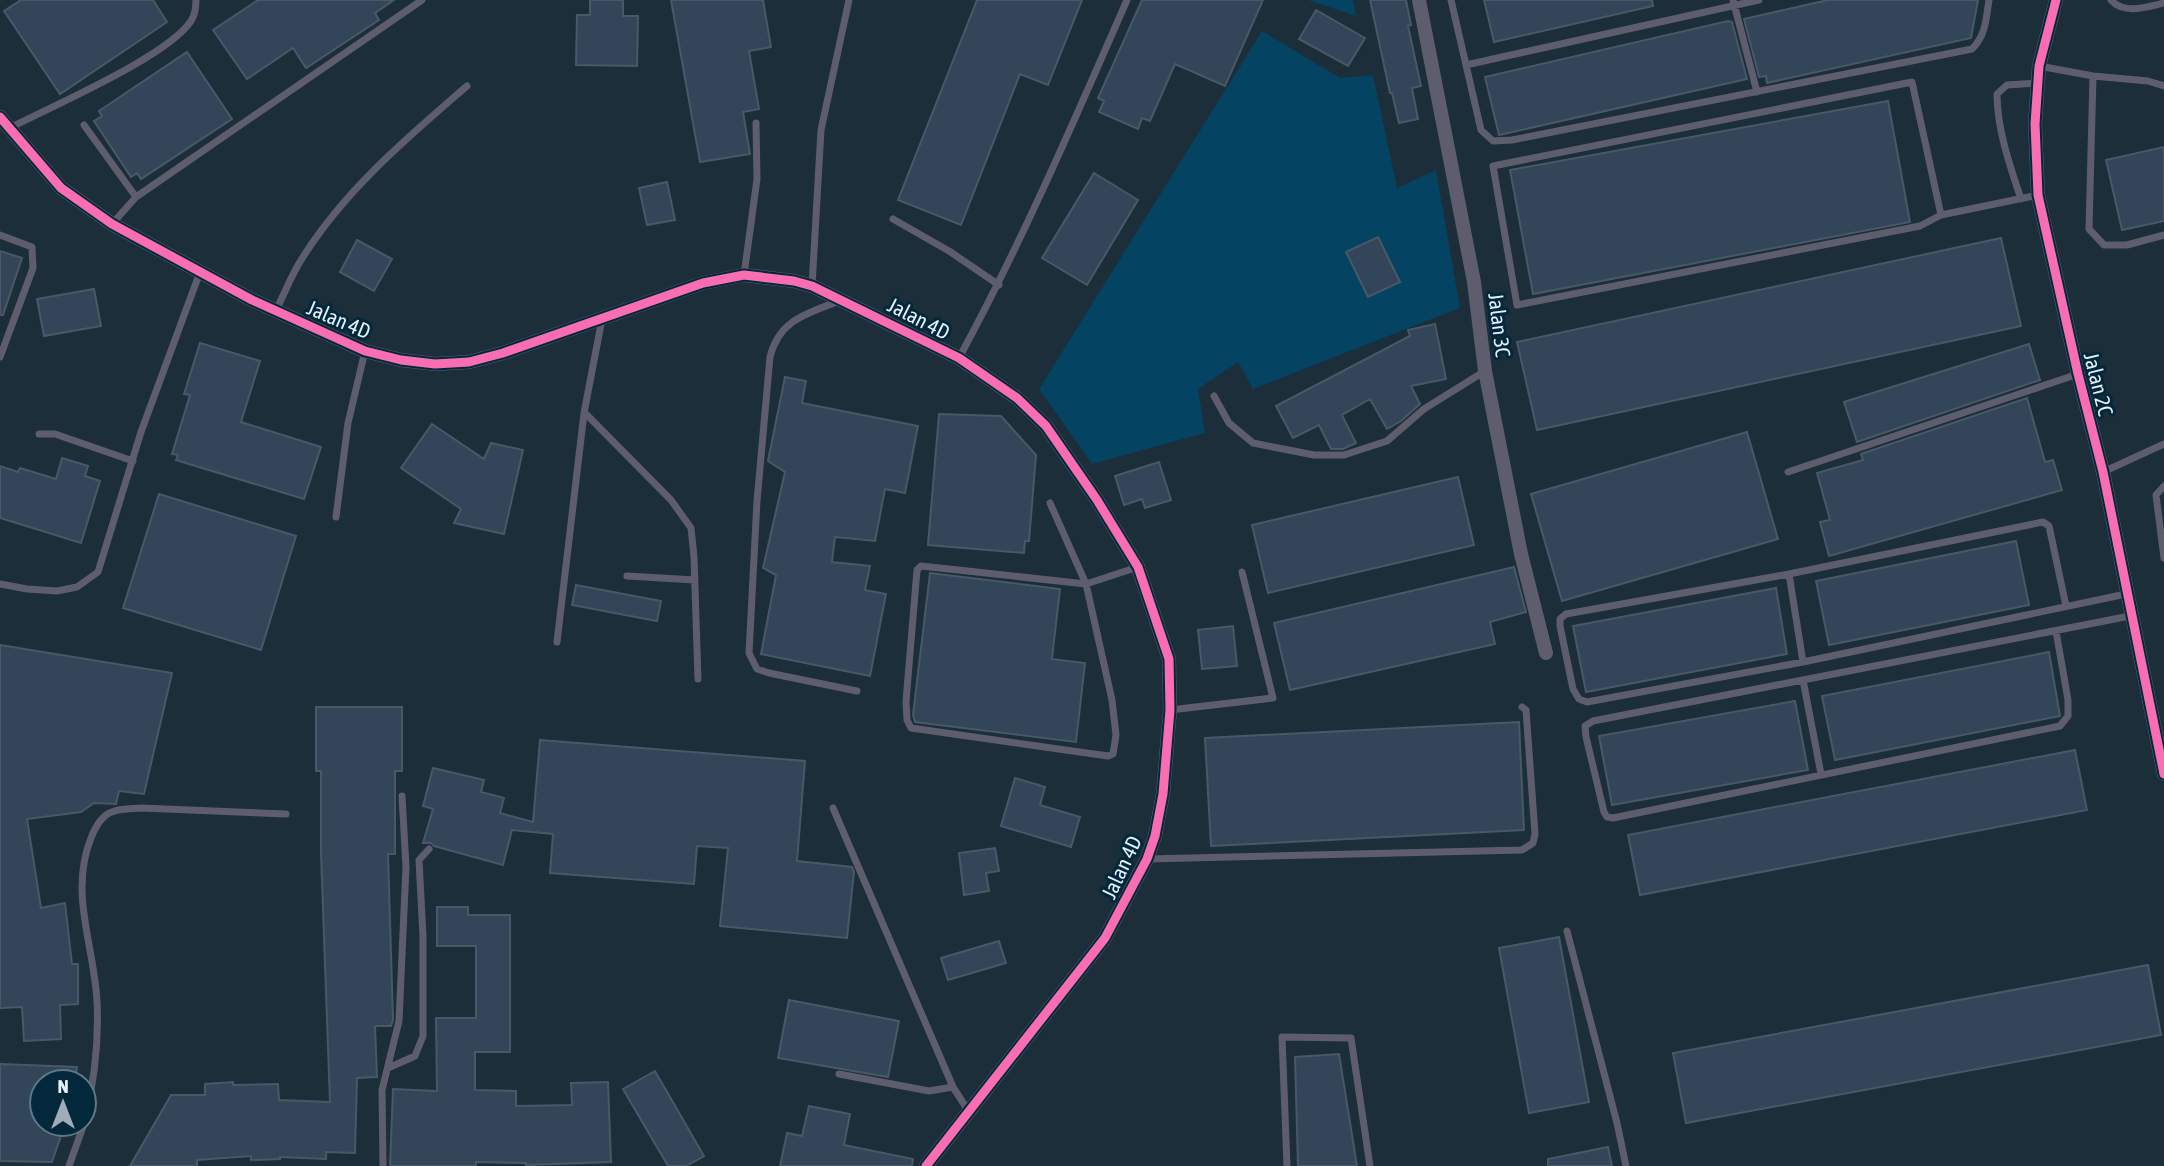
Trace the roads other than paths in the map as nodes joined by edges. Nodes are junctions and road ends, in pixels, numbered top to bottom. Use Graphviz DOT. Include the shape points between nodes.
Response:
graph roads {
  1 [pos="196,0"];
  2 [pos="422,0"];
  3 [pos="849,0"];
  4 [pos="1126,0"];
  5 [pos="1419,0"];
  6 [pos="1451,0"];
  7 [pos="1759,0"];
  8 [pos="1989,0"];
  9 [pos="2056,0"];
  10 [pos="2111,0"];
  11 [pos="1733,3"];
  12 [pos="2164,3"];
  13 [pos="1466,65"];
  14 [pos="2039,66"];
  15 [pos="2093,76"];
  16 [pos="2038,83"];
  17 [pos="467,86"];
  18 [pos="2164,86"];
  19 [pos="1757,92"];
  20 [pos="4,122"];
  21 [pos="756,123"];
  22 [pos="84,125"];
  23 [pos="2038,195"];
  24 [pos="136,197"];
  25 [pos="2021,199"];
  26 [pos="1941,215"];
  27 [pos="893,219"];
  28 [pos="112,224"];
  29 [pos="0,235"];
  30 [pos="2164,235"];
  31 [pos="200,272"];
  32 [pos="744,275"];
  33 [pos="999,285"];
  34 [pos="812,286"];
  35 [pos="843,300"];
  36 [pos="276,311"];
  37 [pos="602,318"];
  38 [pos="365,351"];
  39 [pos="0,357"];
  40 [pos="959,358"];
  41 [pos="1485,371"];
  42 [pos="2078,374"];
  43 [pos="1214,396"];
  44 [pos="584,413"];
  45 [pos="39,433"];
  46 [pos="2164,444"];
  47 [pos="133,461"];
  48 [pos="1788,472"];
  49 [pos="2103,472"];
  50 [pos="2164,486"];
  51 [pos="1050,503"];
  52 [pos="336,517"];
  53 [pos="2164,558"];
  54 [pos="1138,567"];
  55 [pos="1242,572"];
  56 [pos="1789,574"];
  57 [pos="627,576"];
  58 [pos="695,580"];
  59 [pos="0,584"];
  60 [pos="1086,584"];
  61 [pos="2126,594"];
  62 [pos="2066,606"];
  63 [pos="2130,616"];
  64 [pos="2056,631"];
  65 [pos="557,642"];
  66 [pos="1546,653"];
  67 [pos="1803,662"];
  68 [pos="698,678"];
  69 [pos="1803,680"];
  70 [pos="857,691"];
  71 [pos="1522,707"];
  72 [pos="1170,710"];
  73 [pos="1821,774"];
  74 [pos="2164,775"];
  75 [pos="402,796"];
  76 [pos="833,808"];
  77 [pos="286,814"];
  78 [pos="429,849"];
  79 [pos="1147,859"];
  80 [pos="1567,931"];
  81 [pos="93,1068"];
  82 [pos="388,1068"];
  83 [pos="839,1074"];
  84 [pos="953,1087"];
  85 [pos="969,1112"];
  86 [pos="79,1138"];
  87 [pos="69,1166"];
  88 [pos="383,1166"];
  89 [pos="926,1166"];
  90 [pos="1287,1166"];
  91 [pos="1370,1166"];
  92 [pos="1626,1166"];
  1 -- 20 [label="lane" via="191,20 151,55"];
  2 -- 24 [label="lane"];
  3 -- 34 [label="lane" via="821,130"];
  4 -- 33 [label="lane"];
  5 -- 41 [label="street, Jalan 3C" via="1474,282"];
  6 -- 13 [label="lane"];
  7 -- 11 [label="lane"];
  8 -- 19 [label="lane" via="1981,41 1972,49"];
  9 -- 14 [label="street, Jalan 2C"];
  10 -- 12 [label="lane" via="2124,9"];
  11 -- 13 [label="lane"];
  11 -- 19 [label="lane"];
  13 -- 19 [label="lane" via="1481,130 1493,141"];
  14 -- 15 [label="lane"];
  14 -- 16 [label="street, Jalan 2C"];
  15 -- 18 [label="lane" via="2148,80"];
  15 -- 30 [label="lane" via="2089,229 2104,244"];
  16 -- 23 [label="street, Jalan 2C"];
  16 -- 25 [label="lane" via="2007,85 1997,94"];
  17 -- 36 [label="lane" via="389,153 332,216 301,259"];
  20 -- 28 [label="street, Jalan 4D" via="61,188"];
  21 -- 32 [label="lane" via="757,178"];
  22 -- 24 [label="lane"];
  23 -- 25 [label="lane"];
  23 -- 42 [label="street, Jalan 2C"];
  24 -- 28 [label="lane"];
  25 -- 26 [label="lane"];
  26 -- 26 [label="lane" via="1912,82 1493,166 1517,305 1920,226"];
  27 -- 33 [label="lane"];
  28 -- 31 [label="street, Jalan 4D"];
  29 -- 39 [label="lane" via="32,247 33,268"];
  31 -- 36 [label="street, Jalan 4D"];
  31 -- 47 [label="lane"];
  32 -- 34 [label="street, Jalan 4D"];
  32 -- 37 [label="street, Jalan 4D" via="703,283"];
  33 -- 40 [label="lane"];
  34 -- 35 [label="street, Jalan 4D"];
  35 -- 40 [label="street, Jalan 4D"];
  35 -- 70 [label="lane" via="782,329 770,358 749,653 757,669"];
  36 -- 38 [label="street, Jalan 4D"];
  37 -- 38 [label="street, Jalan 4D" via="469,362 435,364"];
  37 -- 44 [label="lane"];
  38 -- 52 [label="lane" via="348,423"];
  40 -- 54 [label="street, Jalan 4D" via="1017,398 1046,426"];
  41 -- 43 [label="lane" via="1424,410 1387,441 1344,455 1314,455 1252,443 1229,423"];
  41 -- 66 [label="street, Jalan 3C" via="1521,554"];
  42 -- 48 [label="lane"];
  42 -- 49 [label="street, Jalan 2C"];
  44 -- 58 [label="lane" via="671,500 691,528"];
  44 -- 65 [label="lane"];
  45 -- 47 [label="lane" via="55,433"];
  46 -- 49 [label="lane"];
  47 -- 59 [label="lane" via="98,572 76,587 57,591"];
  49 -- 61 [label="street, Jalan 2C"];
  50 -- 53 [label="lane" via="2156,495"];
  51 -- 60 [label="lane"];
  54 -- 60 [label="lane"];
  54 -- 72 [label="street, Jalan 4D" via="1169,659"];
  55 -- 72 [label="lane" via="1273,698"];
  56 -- 62 [label="lane" via="2043,522 2049,526"];
  56 -- 67 [label="lane"];
  56 -- 67 [label="lane" via="1566,614 1560,626 1573,689 1587,702"];
  57 -- 58 [label="lane"];
  58 -- 68 [label="lane"];
  60 -- 60 [label="lane" via="1112,700 1113,754 911,728 906,701 917,570 921,566"];
  61 -- 62 [label="lane"];
  61 -- 63 [label="street, Jalan 2C"];
  62 -- 67 [label="lane"];
  63 -- 64 [label="lane"];
  63 -- 74 [label="street, Jalan 2C"];
  64 -- 69 [label="lane"];
  64 -- 73 [label="lane" via="2068,700 2068,716 2060,726"];
  69 -- 73 [label="lane"];
  69 -- 73 [label="lane" via="1592,721 1585,726 1586,737 1604,812 1613,818"];
  71 -- 79 [label="lane" via="1527,717 1535,834 1533,843 1522,850"];
  72 -- 79 [label="street, Jalan 4D" via="1163,794"];
  75 -- 82 [label="lane" via="406,867 400,1008"];
  76 -- 84 [label="lane"];
  77 -- 81 [label="lane" via="121,809 106,814 96,827 81,871 97,998"];
  78 -- 82 [label="lane" via="419,860 422,1037 415,1056"];
  79 -- 85 [label="street, Jalan 4D" via="1105,938"];
  80 -- 92 [label="lane"];
  82 -- 88 [label="lane" via="382,1090"];
  83 -- 84 [label="lane" via="929,1091"];
  84 -- 85 [label="lane"];
  85 -- 89 [label="street, Jalan 4D"];
  86 -- 87 [label="lane"];
  90 -- 91 [label="lane" via="1282,1037 1351,1038"];
}
